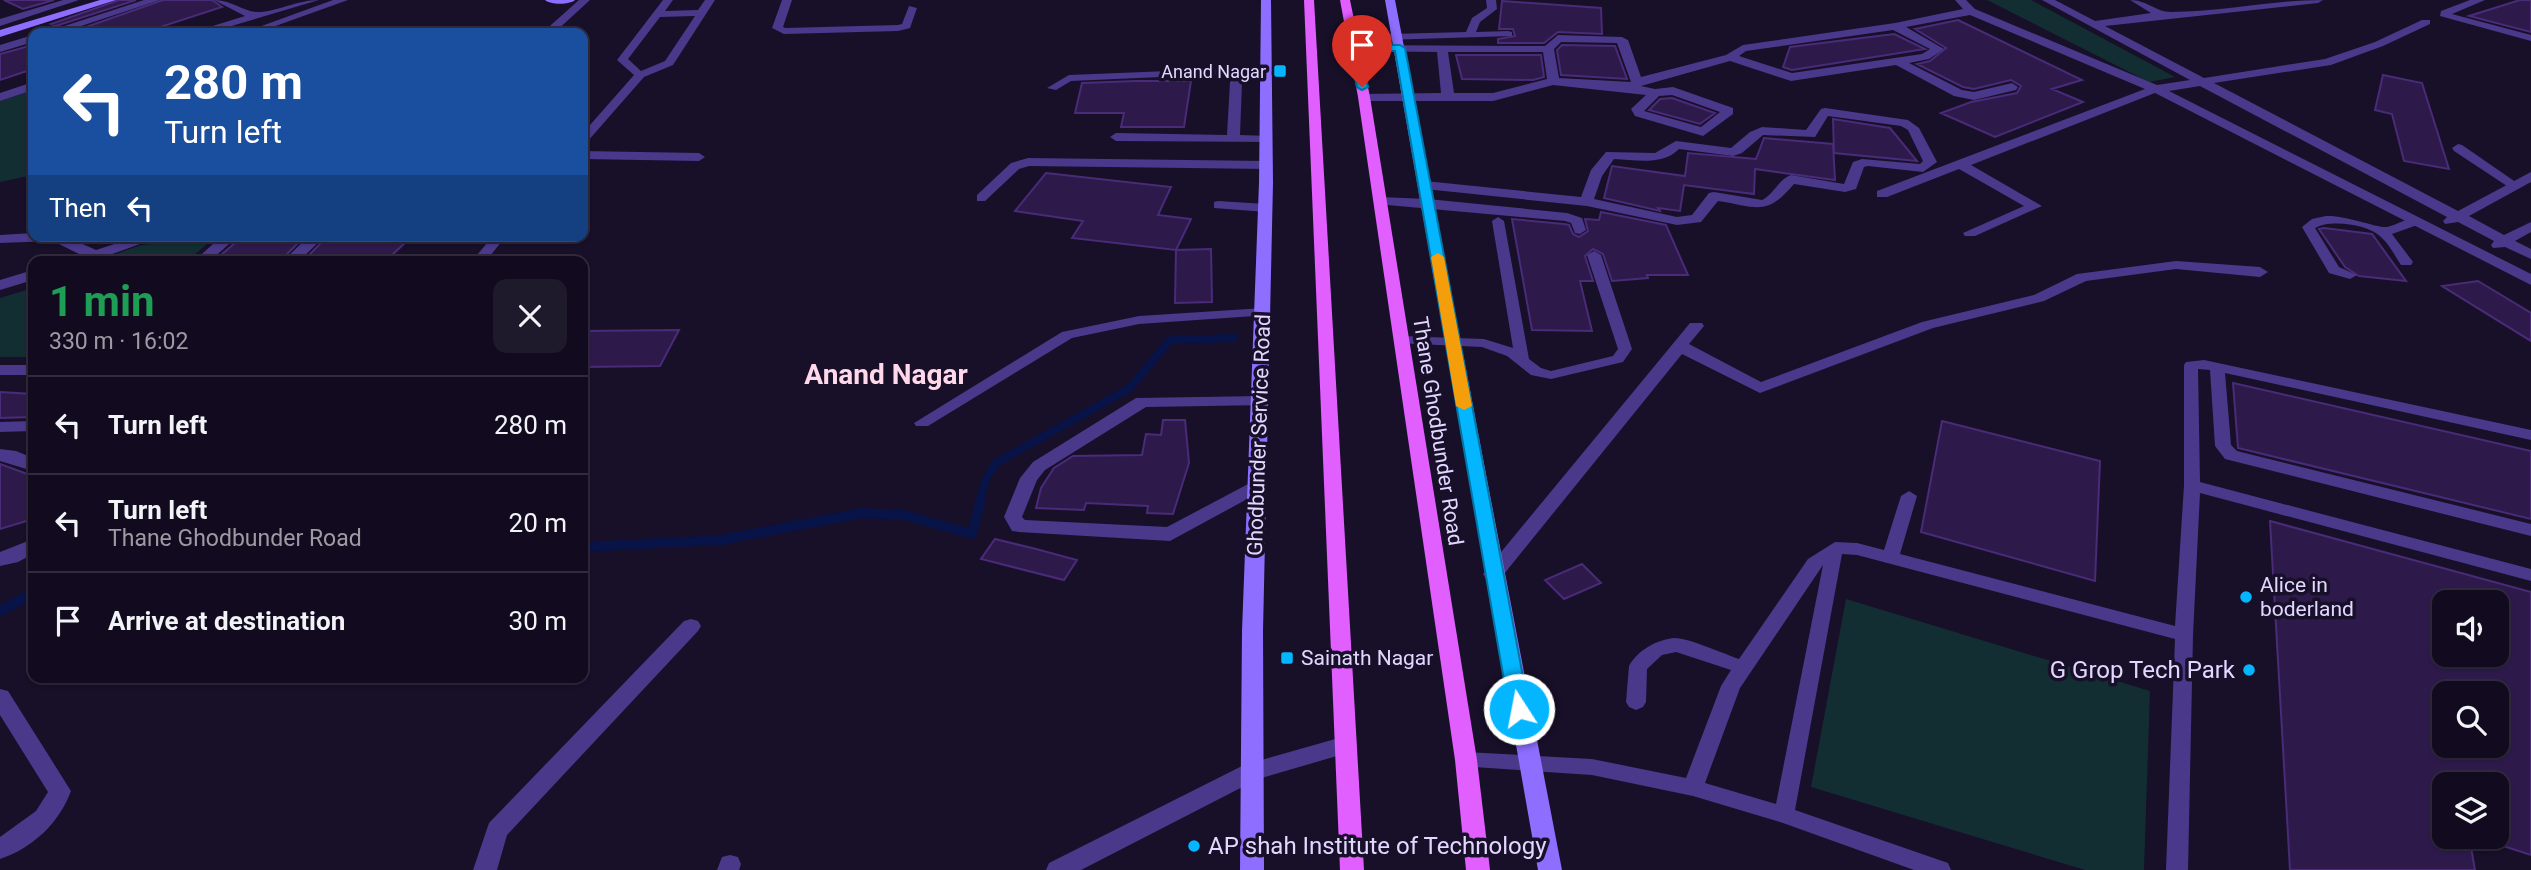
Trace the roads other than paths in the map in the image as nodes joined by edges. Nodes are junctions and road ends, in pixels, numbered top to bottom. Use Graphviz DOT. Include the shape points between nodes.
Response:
graph roads {
  1 [pos="74,0"];
  2 [pos="111,0"];
  3 [pos="155,0"];
  4 [pos="219,0"];
  5 [pos="278,0"];
  6 [pos="314,0"];
  7 [pos="342,0"];
  8 [pos="550,0"];
  9 [pos="570,0"];
  10 [pos="585,0"];
  11 [pos="668,0"];
  12 [pos="710,0"];
  13 [pos="787,0"];
  14 [pos="1266,0"];
  15 [pos="1309,0"];
  16 [pos="1345,0"];
  17 [pos="1390,0"];
  18 [pos="1491,0"];
  19 [pos="1960,0"];
  20 [pos="2047,0"];
  21 [pos="2136,0"];
  22 [pos="2318,0"];
  23 [pos="2480,0"];
  24 [pos="912,8"];
  25 [pos="1971,10"];
  26 [pos="0,13"];
  27 [pos="701,13"];
  28 [pos="255,14"];
  29 [pos="658,14"];
  30 [pos="2163,15"];
  31 [pos="14,18"];
  32 [pos="2426,22"];
  33 [pos="0,23"];
  34 [pos="2094,24"];
  35 [pos="1895,26"];
  36 [pos="65,28"];
  37 [pos="212,28"];
  38 [pos="261,28"];
  39 [pos="554,28"];
  40 [pos="0,34"];
  41 [pos="1508,34"];
  42 [pos="1470,35"];
  43 [pos="2531,38"];
  44 [pos="28,40"];
  45 [pos="1353,43"];
  46 [pos="1398,43"];
  47 [pos="1442,48"];
  48 [pos="0,49"];
  49 [pos="1548,49"];
  50 [pos="1730,57"];
  51 [pos="1898,61"];
  52 [pos="1268,70"];
  53 [pos="640,75"];
  54 [pos="1553,81"];
  55 [pos="1236,82"];
  56 [pos="2202,82"];
  57 [pos="1634,85"];
  58 [pos="2011,87"];
  59 [pos="28,88"];
  60 [pos="1052,88"];
  61 [pos="2156,89"];
  62 [pos="1655,93"];
  63 [pos="0,97"];
  64 [pos="1364,97"];
  65 [pos="1410,97"];
  66 [pos="1448,98"];
  67 [pos="588,134"];
  68 [pos="1116,137"];
  69 [pos="1233,139"];
  70 [pos="1267,139"];
  71 [pos="2458,148"];
  72 [pos="588,155"];
  73 [pos="699,157"];
  74 [pos="1960,164"];
  75 [pos="1267,165"];
  76 [pos="2531,176"];
  77 [pos="1425,185"];
  78 [pos="2514,185"];
  79 [pos="1882,194"];
  80 [pos="981,198"];
  81 [pos="1380,201"];
  82 [pos="1587,202"];
  83 [pos="1428,203"];
  84 [pos="1218,205"];
  85 [pos="1266,208"];
  86 [pos="2458,216"];
  87 [pos="1498,221"];
  88 [pos="2415,221"];
  89 [pos="2531,226"];
  90 [pos="1580,230"];
  91 [pos="2435,230"];
  92 [pos="2385,232"];
  93 [pos="1970,233"];
  94 [pos="28,238"];
  95 [pos="0,239"];
  96 [pos="2505,241"];
  97 [pos="66,242"];
  98 [pos="136,242"];
  99 [pos="224,242"];
  100 [pos="311,242"];
  101 [pos="495,242"];
  102 [pos="2482,254"];
  103 [pos="94,255"];
  104 [pos="1594,255"];
  105 [pos="2531,255"];
  106 [pos="91,256"];
  107 [pos="207,256"];
  108 [pos="296,256"];
  109 [pos="483,256"];
  110 [pos="2406,262"];
  111 [pos="2260,272"];
  112 [pos="2350,275"];
  113 [pos="28,277"];
  114 [pos="2531,280"];
  115 [pos="0,285"];
  116 [pos="1264,312"];
  117 [pos="1696,326"];
  118 [pos="1401,340"];
  119 [pos="1452,340"];
  120 [pos="1680,346"];
  121 [pos="1522,361"];
  122 [pos="2217,367"];
  123 [pos="0,370"];
  124 [pos="28,370"];
  125 [pos="1262,401"];
  126 [pos="922,424"];
  127 [pos="28,426"];
  128 [pos="0,427"];
  129 [pos="2531,435"];
  130 [pos="0,455"];
  131 [pos="28,463"];
  132 [pos="2192,485"];
  133 [pos="1256,487"];
  134 [pos="1909,496"];
  135 [pos="2531,530"];
  136 [pos="28,548"];
  137 [pos="1835,548"];
  138 [pos="1890,557"];
  139 [pos="0,559"];
  140 [pos="1493,574"];
  141 [pos="2531,575"];
  142 [pos="691,626"];
  143 [pos="2184,635"];
  144 [pos="1743,667"];
  145 [pos="0,697"];
  146 [pos="1636,702"];
  147 [pos="1346,746"];
  148 [pos="1466,760"];
  149 [pos="1529,763"];
  150 [pos="1252,772"];
  151 [pos="1693,788"];
  152 [pos="1784,815"];
  153 [pos="0,849"];
  154 [pos="485,870"];
  155 [pos="1058,870"];
  156 [pos="1252,870"];
  157 [pos="1352,870"];
  158 [pos="1478,870"];
  159 [pos="1550,870"];
  160 [pos="1940,870"];
  161 [pos="2177,870"];
  1 -- 31 [label="street"];
  2 -- 40 [label="street"];
  3 -- 36 [label="street"];
  4 -- 28 [label="street"];
  5 -- 28 [label="street"];
  6 -- 28 [label="street"];
  7 -- 38 [label="lane"];
  8 -- 9 [label="street"];
  10 -- 39 [label="street"];
  11 -- 29 [label="lane"];
  12 -- 27 [label="lane"];
  13 -- 24 [label="lane" via="777,28 784,31 898,28 906,26"];
  14 -- 52 [label="street, Ghodbunder Service Road"];
  15 -- 147 [label="main road"];
  16 -- 45 [label="main road, Thane Ghodbunder Road"];
  17 -- 46 [label="street"];
  18 -- 42 [label="lane" via="1492,9 1476,20"];
  19 -- 25 [label="street"];
  20 -- 34 [label="street"];
  21 -- 30 [label="street"];
  22 -- 30 [label="street" via="2263,9"];
  23 -- 43 [label="street" via="2446,16"];
  25 -- 35 [label="street"];
  25 -- 61 [label="street"];
  26 -- 31 [label="street"];
  27 -- 29 [label="lane"];
  27 -- 53 [label="lane" via="670,63"];
  28 -- 37 [label="street"];
  29 -- 53 [label="lane" via="622,60"];
  30 -- 34 [label="street"];
  31 -- 33 [label="street"];
  32 -- 56 [label="street" via="2327,62"];
  34 -- 56 [label="street"];
  35 -- 50 [label="street" via="1743,48"];
  35 -- 51 [label="street" via="1938,49 1925,57"];
  41 -- 42 [label="lane"];
  42 -- 46 [label="lane"];
  44 -- 48 [label="street"];
  45 -- 46 [label="street"];
  45 -- 64 [label="main road, Thane Ghodbunder Road"];
  46 -- 47 [label="street"];
  46 -- 65 [label="street"];
  47 -- 49 [label="street"];
  47 -- 66 [label="street"];
  49 -- 54 [label="street"];
  49 -- 57 [label="street" via="1558,38 1622,40"];
  50 -- 51 [label="street" via="1791,77"];
  50 -- 57 [label="street"];
  51 -- 58 [label="street" via="1958,93 1974,96"];
  52 -- 60 [label="lane" via="1069,78"];
  52 -- 70 [label="street, Ghodbunder Service Road"];
  53 -- 67 [label="lane"];
  54 -- 57 [label="street"];
  54 -- 66 [label="street" via="1493,97"];
  55 -- 69 [label="street"];
  56 -- 61 [label="street"];
  56 -- 86 [label="street"];
  57 -- 62 [label="street"];
  59 -- 63 [label="street"];
  61 -- 74 [label="street"];
  61 -- 88 [label="street"];
  62 -- 62 [label="street" via="1673,91 1729,111 1703,132 1695,132 1639,113 1637,109"];
  64 -- 65 [label="street"];
  64 -- 81 [label="main road, Thane Ghodbunder Road"];
  65 -- 66 [label="street"];
  65 -- 77 [label="street"];
  68 -- 69 [label="street"];
  69 -- 70 [label="street"];
  70 -- 75 [label="street, Ghodbunder Service Road"];
  71 -- 78 [label="lane"];
  72 -- 73 [label="lane"];
  74 -- 79 [label="street"];
  74 -- 93 [label="street" via="2035,206"];
  75 -- 80 [label="lane" via="1028,162 1015,166"];
  75 -- 85 [label="street, Ghodbunder Service Road"];
  76 -- 78 [label="street"];
  77 -- 82 [label="street"];
  77 -- 83 [label="street"];
  78 -- 86 [label="street"];
  81 -- 83 [label="lane"];
  81 -- 118 [label="main road, Thane Ghodbunder Road"];
  82 -- 82 [label="street" via="1677,220 1696,219 1714,196 1764,204 1791,179 1845,188 1851,186 1858,165 1867,162 1923,168 1930,162 1913,128 1904,123 1825,111 1810,134 1762,131 1733,152 1676,145 1655,157 1611,155 1588,192"];
  83 -- 90 [label="lane" via="1567,217 1577,221"];
  83 -- 119 [label="street"];
  84 -- 85 [label="lane"];
  85 -- 116 [label="street, Ghodbunder Service Road"];
  86 -- 91 [label="street"];
  86 -- 96 [label="street"];
  87 -- 121 [label="lane"];
  88 -- 91 [label="street"];
  88 -- 92 [label="lane"];
  89 -- 96 [label="street"];
  91 -- 102 [label="street"];
  92 -- 110 [label="lane"];
  92 -- 112 [label="lane" via="2350,219 2315,221 2308,227 2334,270"];
  94 -- 95 [label="street"];
  96 -- 102 [label="street"];
  96 -- 105 [label="street"];
  97 -- 103 [label="street"];
  98 -- 103 [label="street"];
  99 -- 107 [label="street"];
  100 -- 108 [label="street"];
  101 -- 109 [label="lane"];
  102 -- 114 [label="street"];
  103 -- 106 [label="street"];
  104 -- 121 [label="lane" via="1625,349 1618,359 1551,375 1536,372"];
  111 -- 120 [label="street" via="2176,265 2082,277 2039,298 1928,325 1760,388"];
  113 -- 115 [label="street"];
  116 -- 125 [label="street, Ghodbunder Service Road"];
  116 -- 126 [label="lane" via="1139,320 1066,335"];
  117 -- 120 [label="street"];
  118 -- 119 [label="lane"];
  118 -- 148 [label="main road, Thane Ghodbunder Road"];
  119 -- 121 [label="lane" via="1484,343"];
  119 -- 140 [label="street"];
  120 -- 140 [label="street"];
  122 -- 129 [label="lane"];
  122 -- 132 [label="lane" via="2191,365"];
  122 -- 135 [label="lane" via="2222,446 2231,455"];
  123 -- 124 [label="street"];
  125 -- 133 [label="street, Ghodbunder Service Road"];
  125 -- 133 [label="street" via="1142,402 1039,466 1013,516 1019,526 1170,534"];
  127 -- 128 [label="street"];
  130 -- 131 [label="street"];
  132 -- 141 [label="lane"];
  132 -- 143 [label="lane"];
  133 -- 150 [label="street, Ghodbunder Service Road"];
  134 -- 138 [label="lane"];
  136 -- 139 [label="street"];
  137 -- 138 [label="lane"];
  137 -- 144 [label="lane" via="1814,563"];
  137 -- 152 [label="lane"];
  138 -- 143 [label="lane"];
  140 -- 149 [label="street"];
  142 -- 154 [label="street" via="497,830"];
  143 -- 161 [label="lane"];
  144 -- 146 [label="lane" via="1676,645 1656,650 1638,666"];
  144 -- 151 [label="lane" via="1731,686"];
  145 -- 153 [label="street" via="60,791 55,808 36,827"];
  147 -- 150 [label="street"];
  147 -- 157 [label="main road"];
  148 -- 149 [label="lane"];
  148 -- 158 [label="main road, Thane Ghodbunder Road"];
  149 -- 151 [label="lane" via="1592,767"];
  149 -- 159 [label="street"];
  150 -- 155 [label="street"];
  150 -- 156 [label="street, Ghodbunder Service Road"];
  151 -- 152 [label="lane"];
  152 -- 160 [label="lane"];
}
